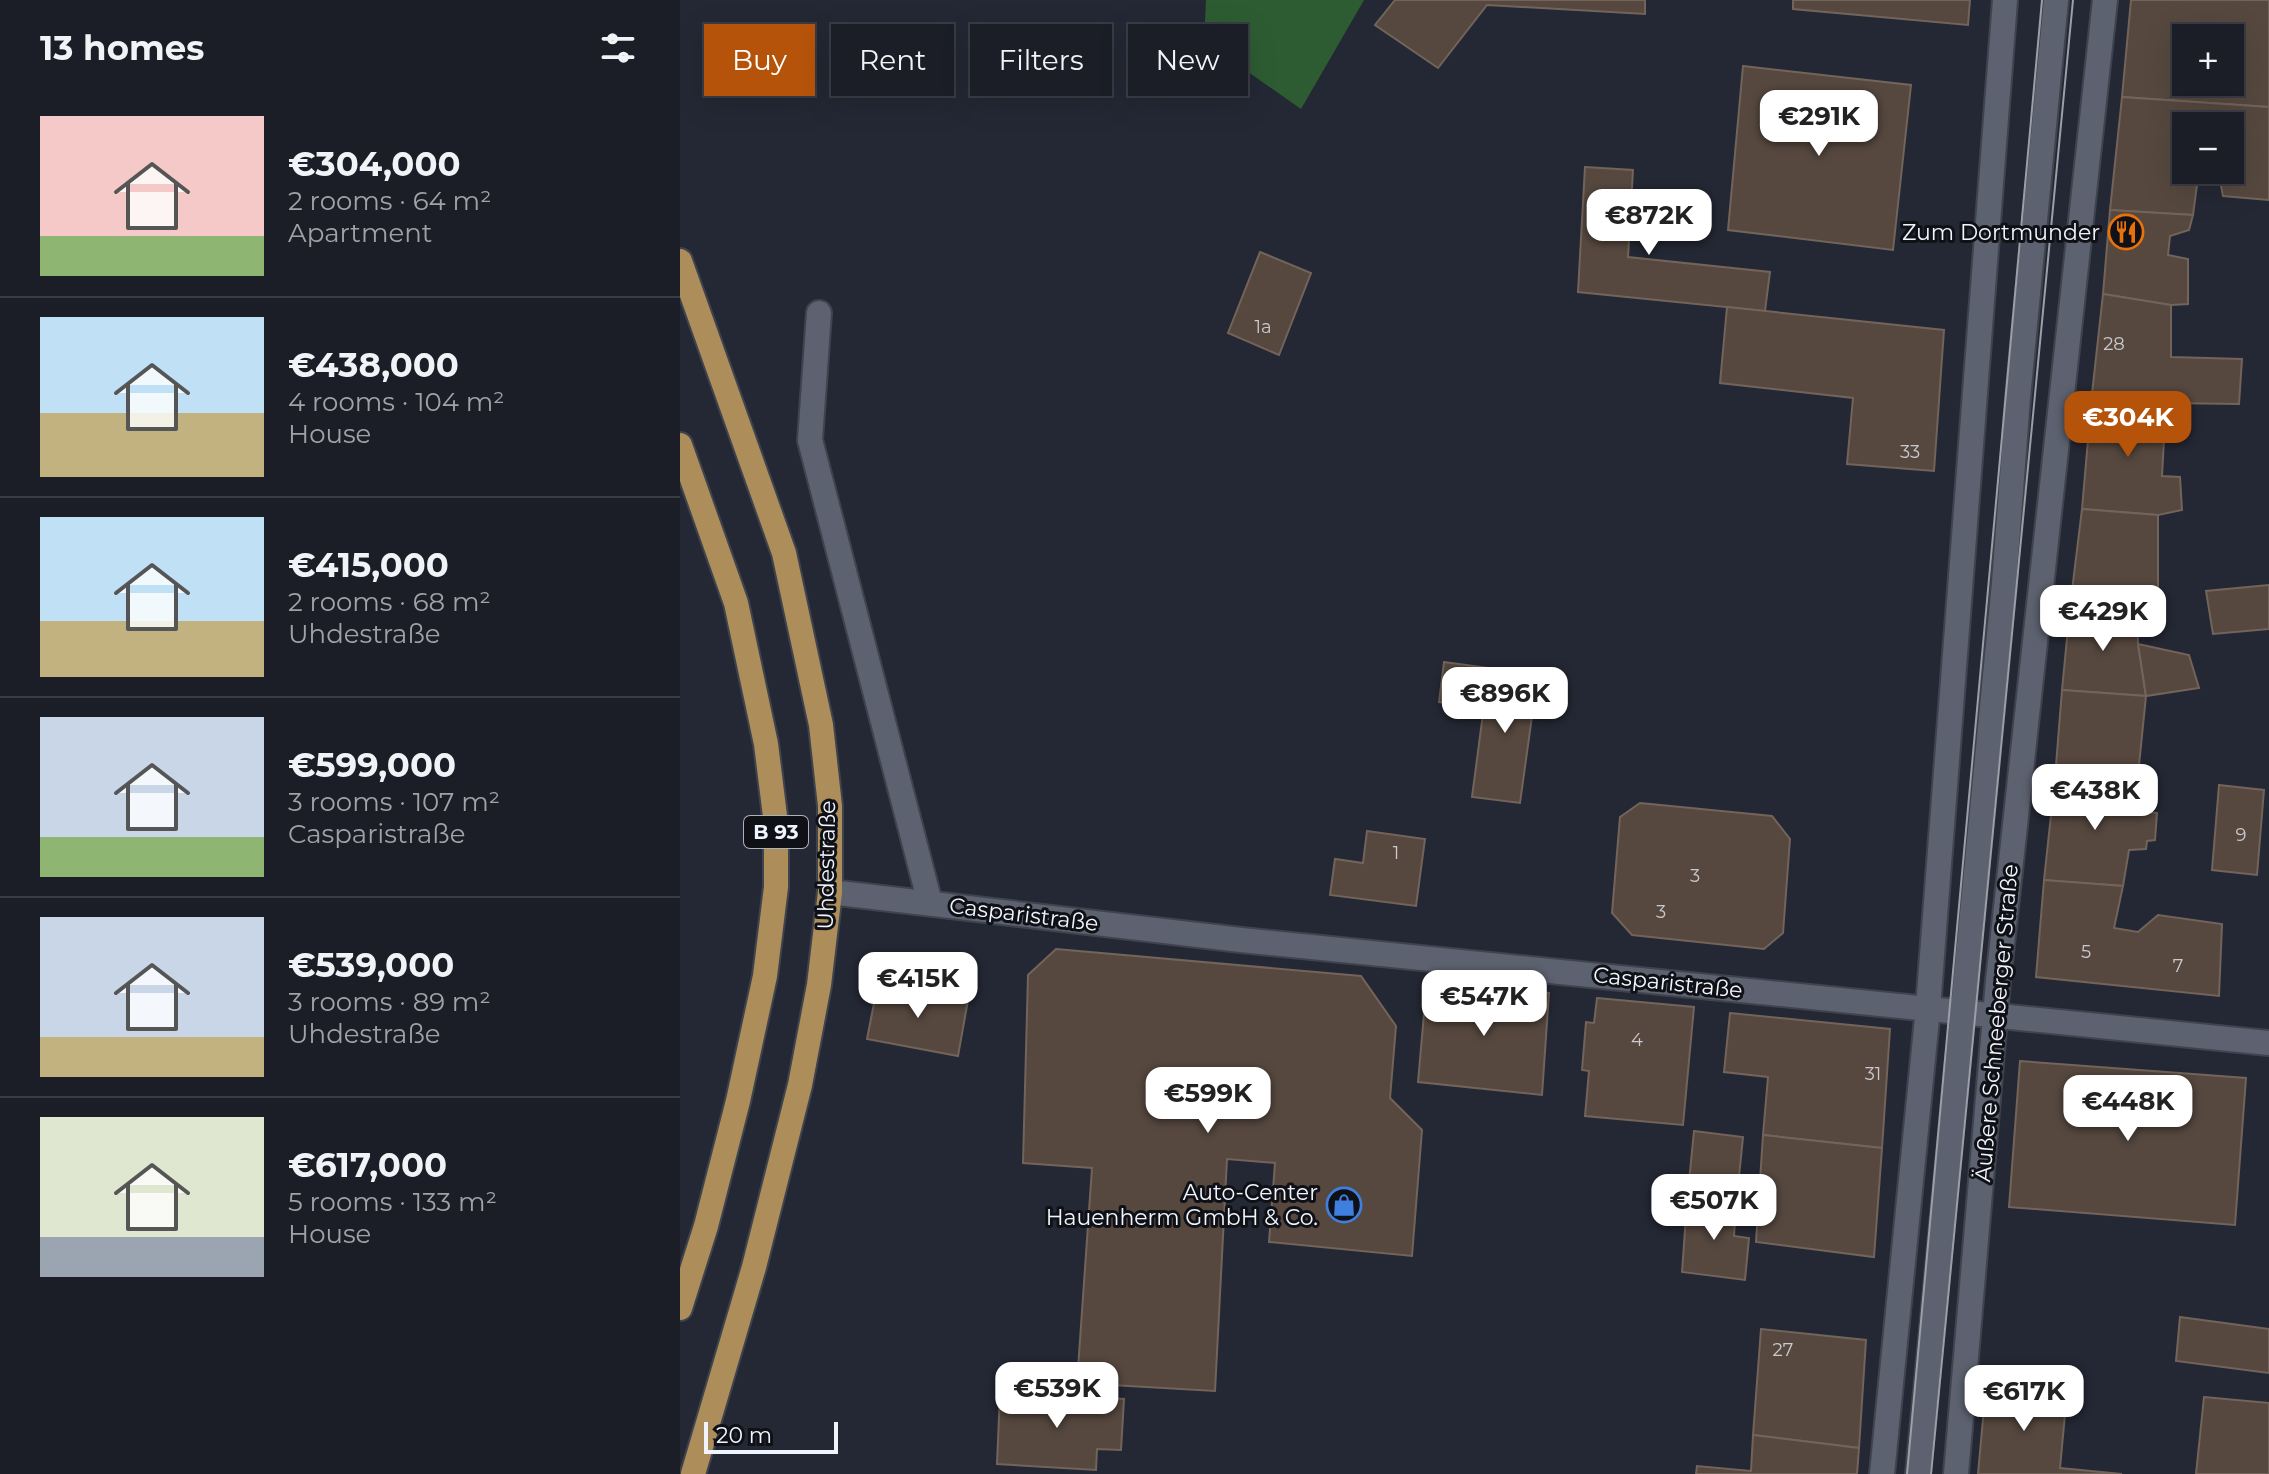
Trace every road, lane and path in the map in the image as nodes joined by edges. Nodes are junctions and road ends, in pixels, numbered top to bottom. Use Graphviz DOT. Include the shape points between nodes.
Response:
graph roads {
  1 [pos="2005,0"];
  2 [pos="2056,0"];
  3 [pos="2105,0"];
  4 [pos="680,261"];
  5 [pos="819,313"];
  6 [pos="680,445"];
  7 [pos="830,892"];
  8 [pos="930,903"];
  9 [pos="1928,1008"];
  10 [pos="1964,1011"];
  11 [pos="1995,1014"];
  12 [pos="2269,1043"];
  13 [pos="706,1226"];
  14 [pos="680,1249"];
  15 [pos="680,1308"];
  16 [pos="693,1474"];
  17 [pos="1882,1474"];
  18 [pos="1918,1474"];
  19 [pos="1956,1474"];
  1 -- 9 [label="street"];
  2 -- 10 [label="street, Äußere Schneeberger Straße"];
  3 -- 11 [label="street, Äußere Schneeberger Straße"];
  4 -- 7 [label="main road, Uhdestraße / B 93" via="784,553 821,725 830,806"];
  5 -- 8 [label="street" via="810,440"];
  6 -- 13 [label="main road, B 93" via="736,603 766,744 776,824 776,887 765,976"];
  7 -- 8 [label="street, Casparistraße"];
  7 -- 16 [label="main road, Uhdestraße / B 93" via="800,1085"];
  8 -- 9 [label="street, Casparistraße" via="1241,940"];
  9 -- 10 [label="street, Casparistraße"];
  9 -- 17 [label="street"];
  10 -- 11 [label="street, Casparistraße"];
  10 -- 18 [label="street, Äußere Schneeberger Straße"];
  11 -- 12 [label="street, Casparistraße"];
  11 -- 19 [label="street, Äußere Schneeberger Straße"];
  13 -- 14 [label="main road"];
  13 -- 15 [label="main road, B 93"];
}
